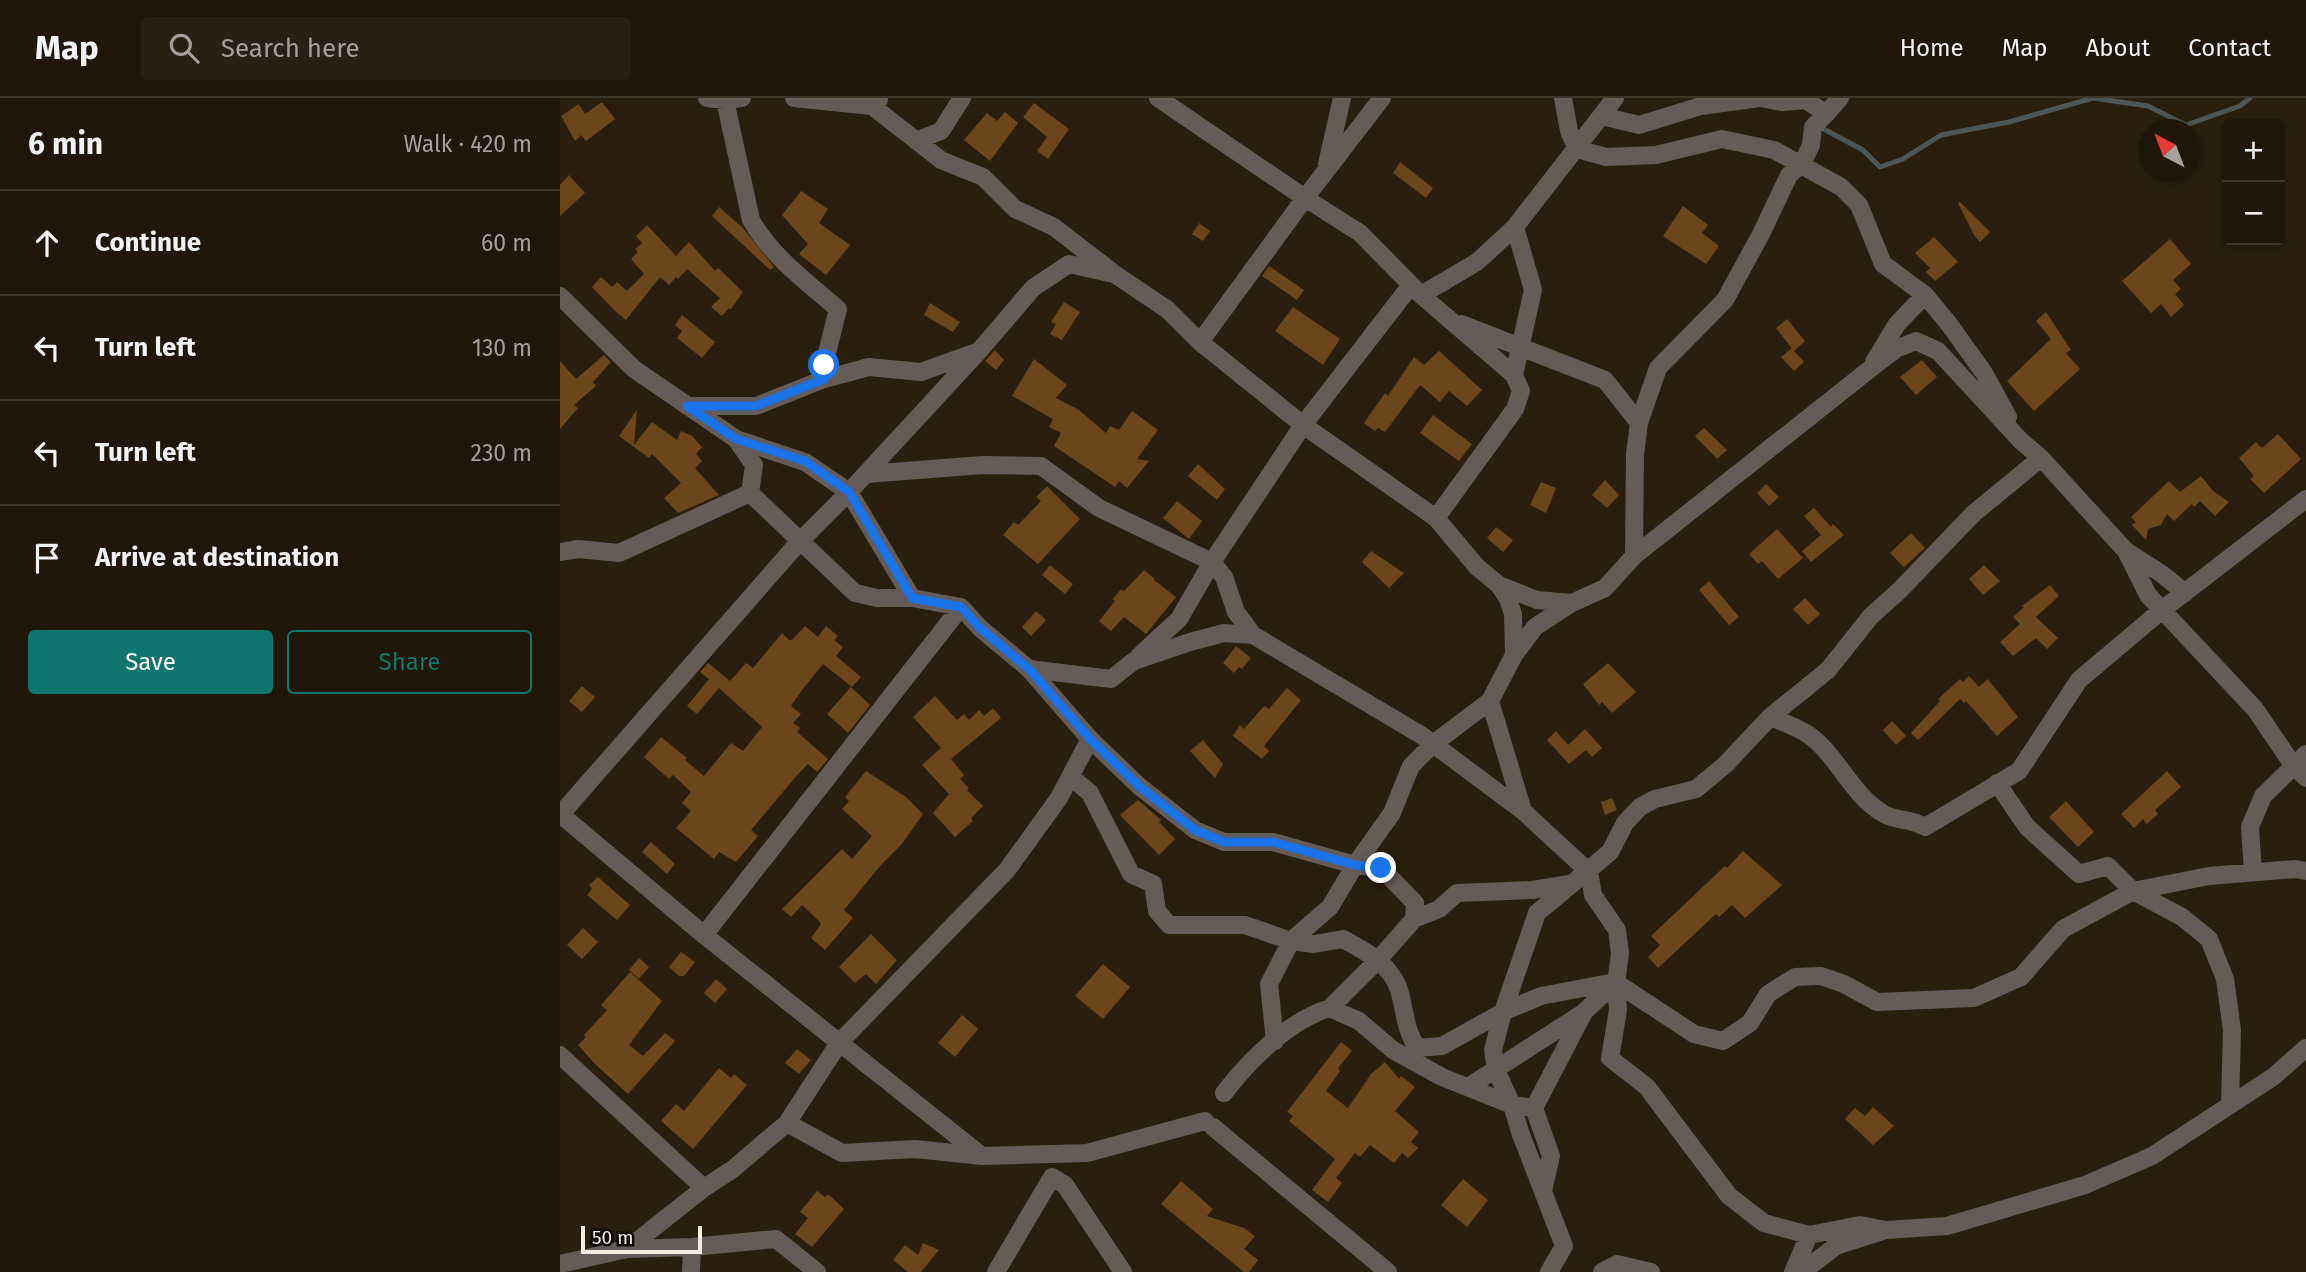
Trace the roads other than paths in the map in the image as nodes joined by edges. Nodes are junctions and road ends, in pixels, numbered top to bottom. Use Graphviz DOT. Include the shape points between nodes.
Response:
graph roads {
  1 [pos="707,98"];
  2 [pos="794,98"];
  3 [pos="962,98"];
  4 [pos="1158,98"];
  5 [pos="1342,98"];
  6 [pos="1382,98"];
  7 [pos="1563,98"];
  8 [pos="1615,98"];
  9 [pos="1759,98"];
  10 [pos="1840,98"];
  11 [pos="734,99"];
  12 [pos="876,102"];
  13 [pos="1826,114"];
  14 [pos="1602,116"];
  15 [pos="916,141"];
  16 [pos="1577,149"];
  17 [pos="1802,164"];
  18 [pos="1326,171"];
  19 [pos="1305,198"];
  20 [pos="1515,227"];
  21 [pos="1116,275"];
  22 [pos="1416,290"];
  23 [pos="1925,295"];
  24 [pos="560,296"];
  25 [pos="1449,319"];
  26 [pos="1200,342"];
  27 [pos="1520,346"];
  28 [pos="979,351"];
  29 [pos="1870,369"];
  30 [pos="1514,375"];
  31 [pos="824,379"];
  32 [pos="687,406"];
  33 [pos="1639,423"];
  34 [pos="1303,425"];
  35 [pos="736,439"];
  36 [pos="2021,440"];
  37 [pos="2041,458"];
  38 [pos="866,474"];
  39 [pos="849,492"];
  40 [pos="750,493"];
  41 [pos="2306,499"];
  42 [pos="1436,518"];
  43 [pos="800,541"];
  44 [pos="569,551"];
  45 [pos="2126,551"];
  46 [pos="1634,556"];
  47 [pos="1212,562"];
  48 [pos="560,567"];
  49 [pos="1499,585"];
  50 [pos="2185,593"];
  51 [pos="912,598"];
  52 [pos="1572,603"];
  53 [pos="961,607"];
  54 [pos="2162,610"];
  55 [pos="1253,635"];
  56 [pos="1514,655"];
  57 [pos="1133,661"];
  58 [pos="1029,669"];
  59 [pos="1490,701"];
  60 [pos="1770,717"];
  61 [pos="1090,739"];
  62 [pos="1433,744"];
  63 [pos="2302,766"];
  64 [pos="1071,777"];
  65 [pos="1997,783"];
  66 [pos="1523,811"];
  67 [pos="560,815"];
  68 [pos="1355,865"];
  69 [pos="2306,871"];
  70 [pos="1588,872"];
  71 [pos="2253,872"];
  72 [pos="1573,883"];
  73 [pos="2133,891"];
  74 [pos="1414,919"];
  75 [pos="704,935"];
  76 [pos="1292,941"];
  77 [pos="1378,960"];
  78 [pos="1616,983"];
  79 [pos="1330,1008"];
  80 [pos="1503,1012"];
  81 [pos="1584,1012"];
  82 [pos="1275,1041"];
  83 [pos="839,1043"];
  84 [pos="2306,1048"];
  85 [pos="560,1055"];
  86 [pos="1496,1070"];
  87 [pos="1468,1087"];
  88 [pos="1224,1093"];
  89 [pos="1512,1105"];
  90 [pos="2230,1105"];
  91 [pos="1534,1108"];
  92 [pos="787,1124"];
  93 [pos="982,1156"];
  94 [pos="704,1188"];
  95 [pos="1543,1191"];
  96 [pos="1886,1230"];
  97 [pos="1810,1234"];
  98 [pos="692,1247"];
  99 [pos="627,1249"];
  100 [pos="560,1264"];
  101 [pos="691,1272"];
  102 [pos="817,1272"];
  103 [pos="996,1272"];
  104 [pos="1124,1272"];
  105 [pos="1388,1272"];
  106 [pos="1549,1272"];
  107 [pos="1602,1272"];
  108 [pos="1651,1272"];
  109 [pos="1793,1272"];
  110 [pos="1802,1272"];
  1 -- 11 [label="street"];
  2 -- 12 [label="street"];
  3 -- 15 [label="street" via="941,131"];
  4 -- 19 [label="street"];
  5 -- 18 [label="street"];
  6 -- 18 [label="street"];
  7 -- 16 [label="street"];
  8 -- 14 [label="street"];
  9 -- 13 [label="street" via="1806,100"];
  9 -- 14 [label="street" via="1701,106 1639,125"];
  10 -- 13 [label="street"];
  11 -- 31 [label="street" via="751,220 792,269 838,309"];
  12 -- 15 [label="street"];
  13 -- 17 [label="street" via="1814,127"];
  14 -- 16 [label="street"];
  15 -- 21 [label="street" via="941,160 983,177 1015,209 1054,226"];
  16 -- 17 [label="street" via="1606,157 1656,155 1722,139 1774,150"];
  16 -- 20 [label="street"];
  17 -- 23 [label="street" via="1841,187 1859,205 1883,264"];
  17 -- 33 [label="street" via="1789,175 1725,300 1658,368"];
  18 -- 19 [label="street"];
  19 -- 22 [label="street" via="1360,233"];
  19 -- 26 [label="street"];
  20 -- 22 [label="street" via="1476,262"];
  20 -- 27 [label="street" via="1533,290"];
  21 -- 26 [label="street" via="1168,310"];
  21 -- 28 [label="street" via="1069,264 1033,288"];
  22 -- 25 [label="street"];
  22 -- 34 [label="street"];
  23 -- 29 [label="street" via="1897,324"];
  23 -- 36 [label="street" via="1984,373"];
  24 -- 32 [label="street" via="634,369"];
  25 -- 27 [label="street"];
  25 -- 30 [label="street"];
  26 -- 34 [label="street"];
  27 -- 30 [label="street"];
  27 -- 33 [label="street" via="1605,380"];
  28 -- 31 [label="street" via="921,372 869,367"];
  28 -- 38 [label="street"];
  29 -- 36 [label="street" via="1896,349 1916,341 1938,351"];
  29 -- 46 [label="street"];
  30 -- 42 [label="street" via="1521,391 1515,409"];
  31 -- 32 [label="street" via="756,406"];
  32 -- 35 [label="street"];
  33 -- 46 [label="street"];
  34 -- 42 [label="street"];
  34 -- 47 [label="street"];
  35 -- 39 [label="street" via="805,461"];
  35 -- 40 [label="street" via="754,465"];
  36 -- 37 [label="street"];
  37 -- 45 [label="street"];
  37 -- 60 [label="street" via="1973,514 1871,616 1828,670"];
  38 -- 39 [label="street"];
  38 -- 47 [label="street" via="983,465 1041,466 1099,508"];
  39 -- 43 [label="street"];
  39 -- 51 [label="street"];
  40 -- 43 [label="street"];
  40 -- 44 [label="street" via="619,552"];
  41 -- 50 [label="street"];
  42 -- 49 [label="street" via="1477,568"];
  43 -- 51 [label="street" via="855,593"];
  43 -- 67 [label="street"];
  44 -- 48 [label="street"];
  45 -- 50 [label="street"];
  45 -- 54 [label="street" via="2148,595"];
  46 -- 52 [label="street" via="1605,588"];
  47 -- 55 [label="street" via="1224,577 1236,612"];
  47 -- 57 [label="street" via="1179,619"];
  49 -- 52 [label="street" via="1537,600"];
  49 -- 56 [label="street" via="1513,614"];
  50 -- 54 [label="street"];
  51 -- 53 [label="street"];
  52 -- 56 [label="street" via="1535,627"];
  53 -- 58 [label="street"];
  53 -- 75 [label="street"];
  54 -- 63 [label="street"];
  54 -- 65 [label="street" via="2079,680 2019,771"];
  55 -- 57 [label="street" via="1224,633"];
  55 -- 62 [label="street"];
  56 -- 59 [label="street"];
  57 -- 58 [label="street" via="1111,679"];
  58 -- 61 [label="street"];
  59 -- 62 [label="street"];
  59 -- 66 [label="street"];
  60 -- 65 [label="street" via="1811,736 1885,815 1926,827"];
  60 -- 70 [label="street" via="1696,789 1640,807 1625,823 1610,852"];
  61 -- 64 [label="street"];
  61 -- 68 [label="street" via="1195,830 1224,842 1273,842"];
  62 -- 66 [label="street"];
  62 -- 68 [label="street" via="1411,766 1392,813"];
  63 -- 71 [label="street" via="2263,796 2250,827"];
  64 -- 76 [label="street" via="1090,793 1131,874 1153,884 1157,911 1169,925 1245,925"];
  64 -- 83 [label="street" via="1007,870"];
  65 -- 73 [label="street" via="2027,827 2079,874 2108,866"];
  66 -- 70 [label="street"];
  67 -- 75 [label="street"];
  68 -- 74 [label="street" via="1381,868 1415,904"];
  68 -- 76 [label="street" via="1330,907"];
  69 -- 71 [label="street"];
  70 -- 72 [label="street"];
  70 -- 78 [label="street" via="1593,895 1617,930"];
  71 -- 73 [label="street"];
  72 -- 74 [label="street" via="1457,893 1439,909"];
  72 -- 80 [label="street" via="1537,913"];
  73 -- 78 [label="street" via="2063,929 2021,976 1974,998 1877,1002 1821,976 1795,977 1768,994 1750,1023 1723,1041 1694,1034"];
  73 -- 90 [label="street" via="2182,917 2209,939 2225,979 2232,1030"];
  74 -- 77 [label="street"];
  75 -- 83 [label="street"];
  76 -- 77 [label="street" via="1314,944 1343,939"];
  76 -- 82 [label="street" via="1269,984"];
  77 -- 79 [label="street"];
  77 -- 80 [label="street" via="1398,987 1407,1032 1417,1048 1442,1046"];
  78 -- 80 [label="street" via="1541,996"];
  78 -- 81 [label="street"];
  78 -- 97 [label="street" via="1618,1010 1610,1058 1647,1087 1730,1196 1764,1223"];
  79 -- 82 [label="street" via="1311,1014"];
  79 -- 87 [label="street" via="1359,1021 1393,1051"];
  80 -- 86 [label="street" via="1493,1050"];
  81 -- 86 [label="street"];
  81 -- 91 [label="street"];
  82 -- 88 [label="street" via="1246,1064"];
  83 -- 92 [label="street"];
  83 -- 93 [label="street"];
  84 -- 90 [label="street"];
  85 -- 94 [label="street"];
  86 -- 87 [label="street"];
  86 -- 89 [label="street"];
  87 -- 89 [label="street"];
  89 -- 91 [label="street"];
  89 -- 95 [label="street"];
  90 -- 96 [label="street" via="2152,1156 2085,1185 1947,1226"];
  91 -- 95 [label="street" via="1551,1156"];
  92 -- 93 [label="street" via="842,1153 915,1149"];
  92 -- 94 [label="street"];
  93 -- 105 [label="street" via="1087,1153 1209,1124"];
  94 -- 99 [label="street"];
  95 -- 106 [label="street" via="1564,1245"];
  96 -- 97 [label="street" via="1860,1225"];
  96 -- 110 [label="street" via="1836,1245"];
  97 -- 109 [label="street"];
  98 -- 99 [label="street"];
  98 -- 101 [label="street"];
  98 -- 102 [label="street" via="776,1239"];
  99 -- 100 [label="street"];
  103 -- 104 [label="street" via="1052,1178 1066,1185"];
  107 -- 108 [label="street" via="1617,1264"];
}
